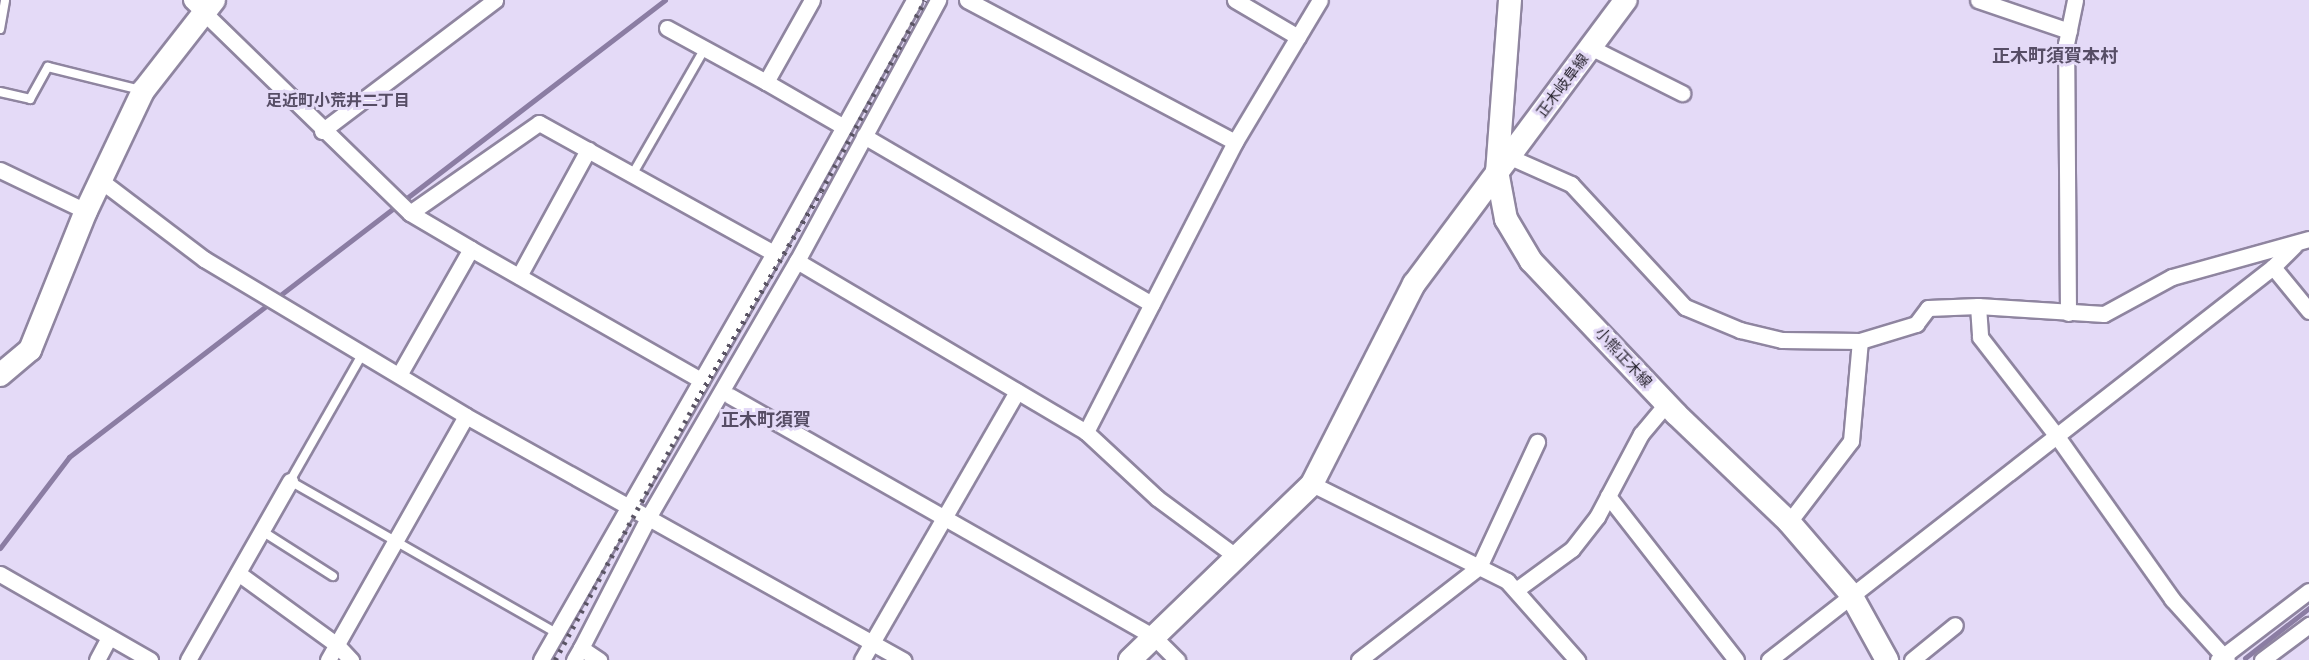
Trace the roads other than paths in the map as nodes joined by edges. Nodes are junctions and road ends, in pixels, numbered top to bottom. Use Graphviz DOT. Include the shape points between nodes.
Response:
graph roads {
  1 [pos="5,0"];
  2 [pos="495,0"];
  3 [pos="812,0"];
  4 [pos="914,0"];
  5 [pos="938,0"];
  6 [pos="967,0"];
  7 [pos="1235,0"];
  8 [pos="1320,0"];
  9 [pos="1510,0"];
  10 [pos="1626,0"];
  11 [pos="1978,0"];
  12 [pos="2075,0"];
  13 [pos="203,4"];
  14 [pos="667,28"];
  15 [pos="0,29"];
  16 [pos="2069,31"];
  17 [pos="1298,37"];
  18 [pos="705,48"];
  19 [pos="1592,48"];
  20 [pos="766,82"];
  21 [pos="143,91"];
  22 [pos="0,92"];
  23 [pos="1682,93"];
  24 [pos="844,127"];
  25 [pos="322,131"];
  26 [pos="864,136"];
  27 [pos="1235,142"];
  28 [pos="588,150"];
  29 [pos="1504,164"];
  30 [pos="0,170"];
  31 [pos="632,175"];
  32 [pos="100,180"];
  33 [pos="86,211"];
  34 [pos="410,213"];
  35 [pos="2302,242"];
  36 [pos="471,249"];
  37 [pos="774,253"];
  38 [pos="797,261"];
  39 [pos="2273,267"];
  40 [pos="519,276"];
  41 [pos="1152,304"];
  42 [pos="1978,306"];
  43 [pos="2309,311"];
  44 [pos="2068,313"];
  45 [pos="1860,342"];
  46 [pos="363,353"];
  47 [pos="0,375"];
  48 [pos="399,375"];
  49 [pos="701,380"];
  50 [pos="1017,391"];
  51 [pos="730,396"];
  52 [pos="1666,404"];
  53 [pos="466,416"];
  54 [pos="1086,432"];
  55 [pos="2056,435"];
  56 [pos="1537,442"];
  57 [pos="290,481"];
  58 [pos="1312,484"];
  59 [pos="1608,496"];
  60 [pos="628,504"];
  61 [pos="649,516"];
  62 [pos="943,516"];
  63 [pos="1789,522"];
  64 [pos="262,531"];
  65 [pos="396,543"];
  66 [pos="1238,558"];
  67 [pos="1479,567"];
  68 [pos="237,573"];
  69 [pos="2,576"];
  70 [pos="333,576"];
  71 [pos="1516,590"];
  72 [pos="2309,591"];
  73 [pos="1850,593"];
  74 [pos="1955,625"];
  75 [pos="2309,625"];
  76 [pos="556,633"];
  77 [pos="110,637"];
  78 [pos="1154,637"];
  79 [pos="872,643"];
  80 [pos="337,645"];
  81 [pos="578,654"];
  82 [pos="2222,659"];
  83 [pos="97,660"];
  84 [pos="150,660"];
  85 [pos="188,660"];
  86 [pos="328,660"];
  87 [pos="351,660"];
  88 [pos="541,660"];
  89 [pos="599,660"];
  90 [pos="862,660"];
  91 [pos="903,660"];
  92 [pos="1130,660"];
  93 [pos="1177,660"];
  94 [pos="1359,660"];
  95 [pos="1577,660"];
  96 [pos="1736,660"];
  97 [pos="1769,660"];
  98 [pos="1887,660"];
  99 [pos="1912,660"];
  100 [pos="2262,660"];
  1 -- 15 [label="lane"];
  2 -- 25 [label="street"];
  3 -- 20 [label="street"];
  4 -- 24 [label="street"];
  5 -- 26 [label="street"];
  6 -- 27 [label="street"];
  7 -- 17 [label="street"];
  8 -- 17 [label="street"];
  9 -- 29 [label="street, 小熊正木線"];
  10 -- 19 [label="street, 正木岐阜線"];
  11 -- 16 [label="street"];
  12 -- 16 [label="street"];
  13 -- 21 [label="street"];
  13 -- 25 [label="street"];
  14 -- 18 [label="street"];
  16 -- 44 [label="street"];
  17 -- 27 [label="street"];
  18 -- 20 [label="street"];
  18 -- 31 [label="lane"];
  19 -- 23 [label="street"];
  19 -- 29 [label="street, 正木岐阜線"];
  20 -- 24 [label="street"];
  21 -- 22 [label="lane" via="48,68 30,99"];
  21 -- 32 [label="street"];
  24 -- 37 [label="street"];
  25 -- 34 [label="street"];
  26 -- 38 [label="street"];
  26 -- 41 [label="street"];
  27 -- 41 [label="street"];
  28 -- 31 [label="street"];
  28 -- 34 [label="street" via="539,123"];
  28 -- 40 [label="street"];
  29 -- 45 [label="street" via="1570,184 1685,307 1740,330 1782,340"];
  29 -- 52 [label="street, 小熊正木線" via="1506,219 1531,261"];
  29 -- 58 [label="street, 正木岐阜線" via="1414,284"];
  30 -- 33 [label="street"];
  31 -- 37 [label="street"];
  32 -- 33 [label="street"];
  32 -- 46 [label="street" via="204,259"];
  33 -- 47 [label="street" via="30,350"];
  34 -- 36 [label="street"];
  35 -- 39 [label="street"];
  35 -- 44 [label="street" via="2172,277 2104,314"];
  36 -- 40 [label="street"];
  36 -- 48 [label="street"];
  37 -- 49 [label="street"];
  38 -- 50 [label="street"];
  38 -- 61 [label="street"];
  39 -- 43 [label="street"];
  39 -- 55 [label="street"];
  40 -- 49 [label="street"];
  41 -- 54 [label="street"];
  42 -- 44 [label="street"];
  42 -- 45 [label="street" via="1928,308 1916,324"];
  42 -- 55 [label="street" via="1980,337"];
  45 -- 63 [label="street" via="1851,441"];
  46 -- 48 [label="street"];
  46 -- 57 [label="lane"];
  48 -- 53 [label="street"];
  49 -- 60 [label="street"];
  50 -- 54 [label="street"];
  50 -- 62 [label="street"];
  51 -- 62 [label="street"];
  52 -- 59 [label="street" via="1641,434"];
  52 -- 63 [label="street, 小熊正木線"];
  53 -- 60 [label="street"];
  53 -- 65 [label="street"];
  54 -- 66 [label="street" via="1157,498"];
  55 -- 73 [label="street"];
  55 -- 82 [label="street" via="2172,599"];
  56 -- 67 [label="street"];
  57 -- 64 [label="street"];
  57 -- 65 [label="lane"];
  58 -- 66 [label="street, 正木岐阜線"];
  58 -- 67 [label="street"];
  59 -- 71 [label="street" via="1572,549"];
  59 -- 96 [label="street"];
  60 -- 61 [label="street"];
  60 -- 76 [label="street"];
  61 -- 79 [label="street"];
  61 -- 81 [label="street"];
  62 -- 78 [label="street"];
  62 -- 79 [label="street"];
  63 -- 73 [label="street, 小熊正木線"];
  64 -- 68 [label="street"];
  64 -- 70 [label="lane"];
  65 -- 76 [label="lane"];
  65 -- 80 [label="street"];
  66 -- 78 [label="street, 正木岐阜線"];
  67 -- 71 [label="street"];
  67 -- 94 [label="street"];
  68 -- 80 [label="street"];
  68 -- 85 [label="street"];
  69 -- 77 [label="street"];
  71 -- 95 [label="street"];
  72 -- 82 [label="street"];
  73 -- 97 [label="street"];
  73 -- 98 [label="street, 小熊正木線"];
  74 -- 99 [label="street"];
  75 -- 100 [label="street"];
  76 -- 88 [label="street"];
  77 -- 83 [label="street"];
  77 -- 84 [label="street"];
  78 -- 92 [label="street, 正木岐阜線"];
  78 -- 93 [label="street"];
  79 -- 90 [label="street"];
  79 -- 91 [label="street"];
  80 -- 86 [label="street"];
  80 -- 87 [label="street"];
  81 -- 89 [label="street"];
}
